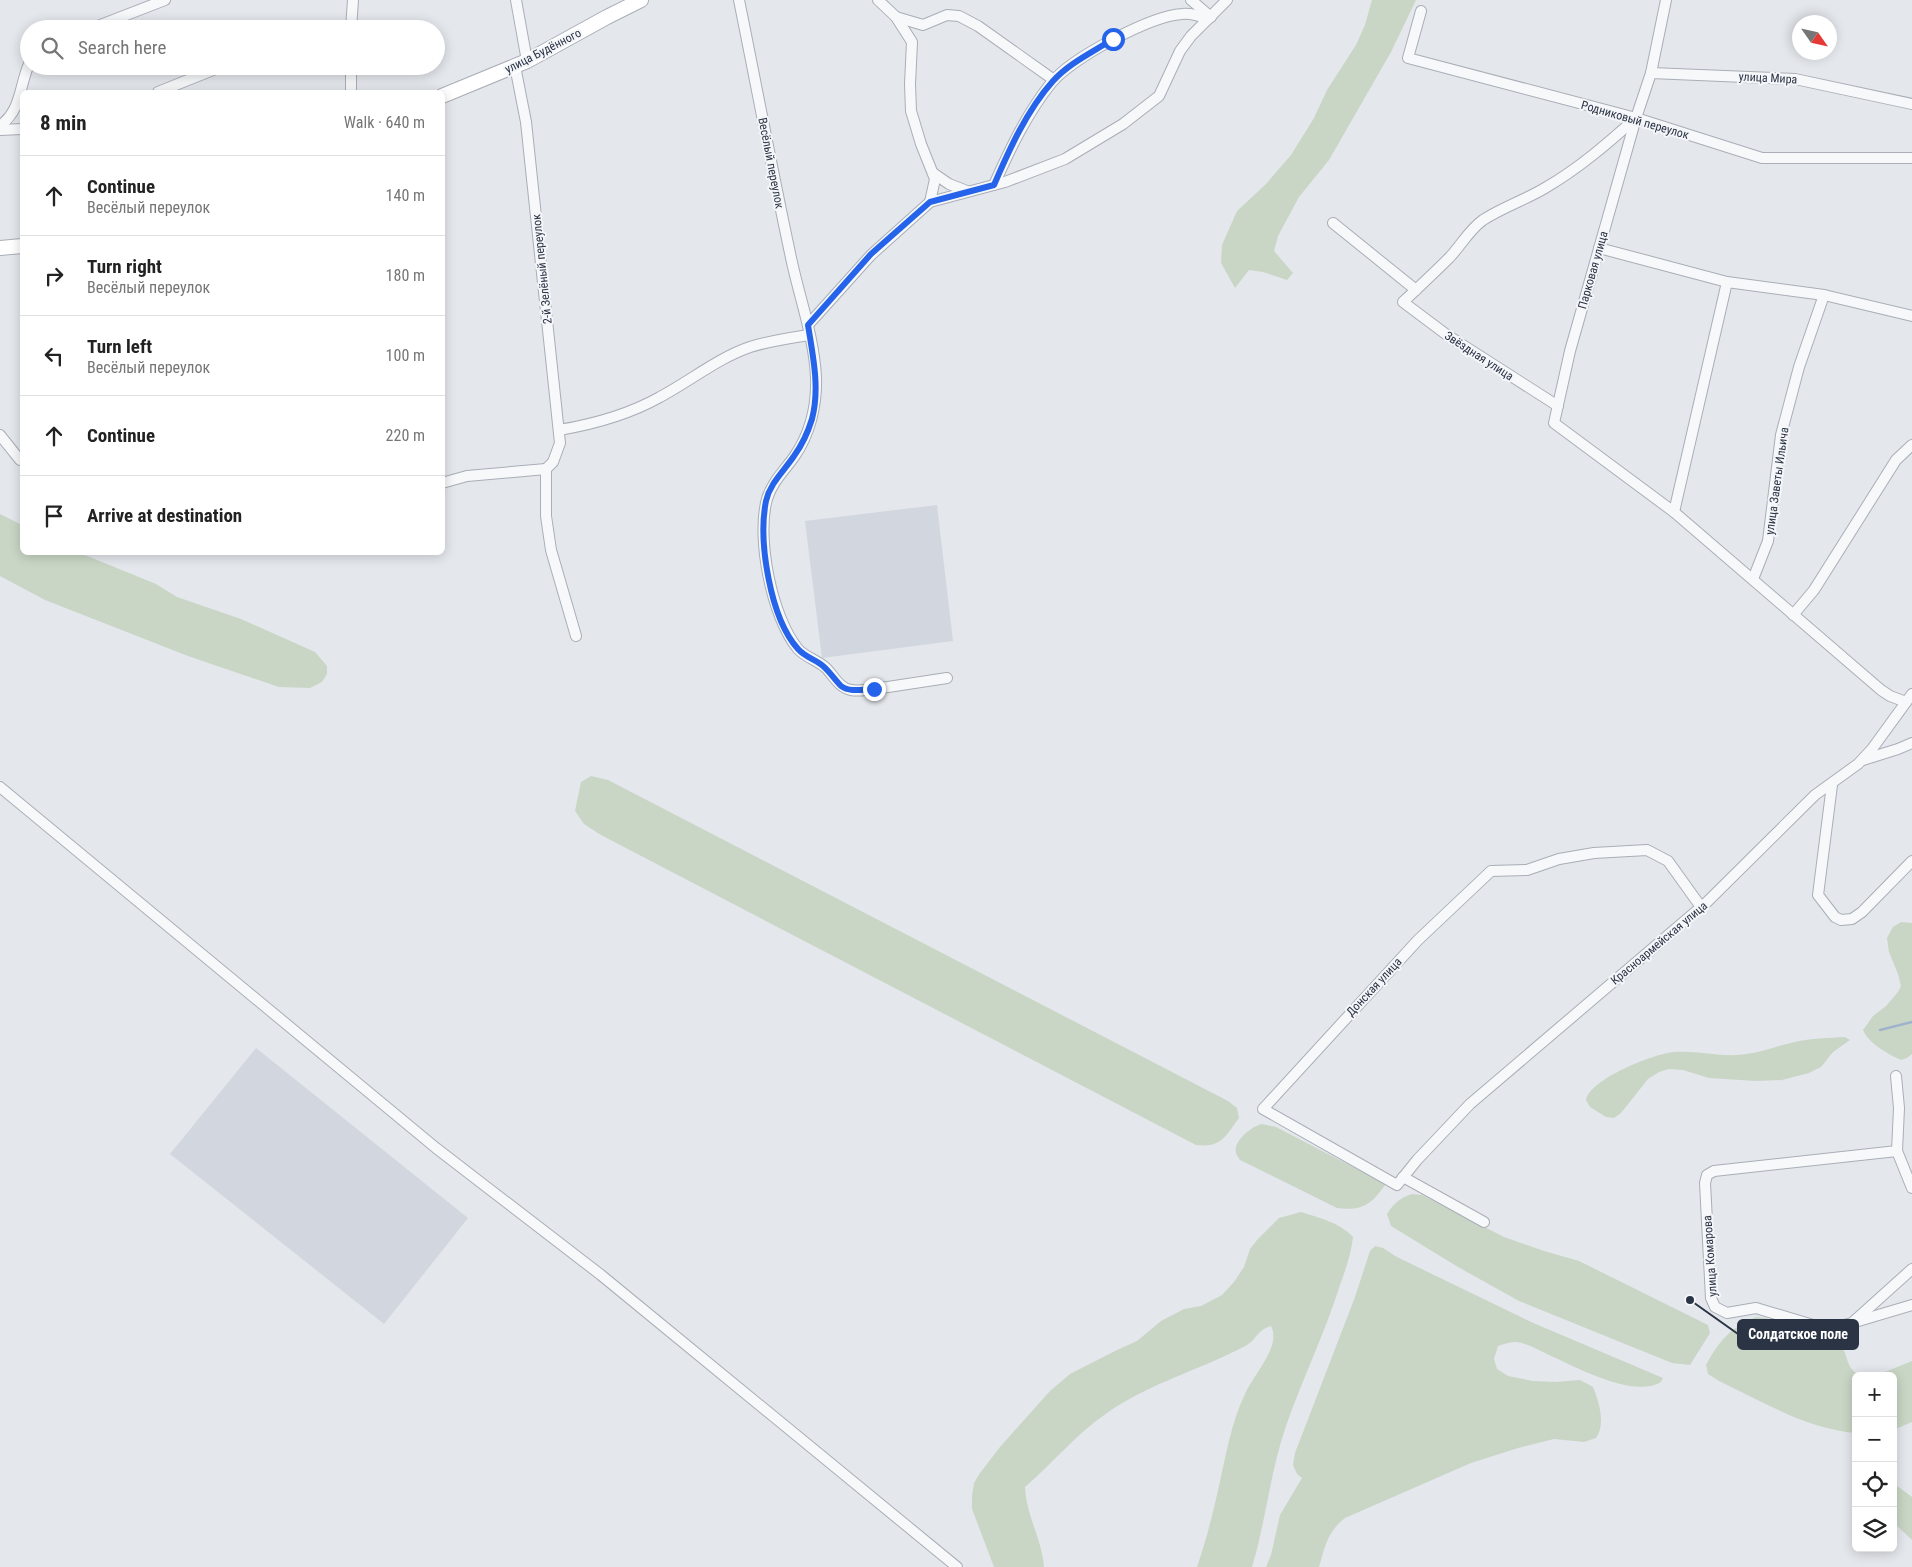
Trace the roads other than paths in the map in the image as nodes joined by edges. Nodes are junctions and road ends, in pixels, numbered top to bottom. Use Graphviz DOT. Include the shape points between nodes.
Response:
graph roads {
  1 [pos="165,0"];
  2 [pos="352,0"];
  3 [pos="516,0"];
  4 [pos="641,0"];
  5 [pos="739,0"];
  6 [pos="878,0"];
  7 [pos="1191,0"];
  8 [pos="1227,0"];
  9 [pos="1666,0"];
  10 [pos="1421,11"];
  11 [pos="896,17"];
  12 [pos="1209,18"];
  13 [pos="113,20"];
  14 [pos="351,20"];
  15 [pos="521,63"];
  16 [pos="1651,73"];
  17 [pos="26,75"];
  18 [pos="200,75"];
  19 [pos="351,75"];
  20 [pos="1054,80"];
  21 [pos="22,90"];
  22 [pos="163,90"];
  23 [pos="351,90"];
  24 [pos="445,95"];
  25 [pos="20,97"];
  26 [pos="1912,104"];
  27 [pos="1636,118"];
  28 [pos="0,126"];
  29 [pos="20,128"];
  30 [pos="0,130"];
  31 [pos="1912,158"];
  32 [pos="933,173"];
  33 [pos="994,185"];
  34 [pos="968,191"];
  35 [pos="930,202"];
  36 [pos="1333,224"];
  37 [pos="20,246"];
  38 [pos="0,248"];
  39 [pos="1599,248"];
  40 [pos="1727,282"];
  41 [pos="1416,290"];
  42 [pos="1824,295"];
  43 [pos="1403,302"];
  44 [pos="1912,316"];
  45 [pos="809,330"];
  46 [pos="1558,406"];
  47 [pos="559,430"];
  48 [pos="0,434"];
  49 [pos="1912,445"];
  50 [pos="20,460"];
  51 [pos="546,469"];
  52 [pos="445,482"];
  53 [pos="1674,512"];
  54 [pos="1753,580"];
  55 [pos="1793,615"];
  56 [pos="576,636"];
  57 [pos="947,678"];
  58 [pos="1909,698"];
  59 [pos="1912,743"];
  60 [pos="1862,760"];
  61 [pos="1832,785"];
  62 [pos="0,787"];
  63 [pos="1912,861"];
  64 [pos="1701,907"];
  65 [pos="1896,1076"];
  66 [pos="1897,1150"];
  67 [pos="1400,1181"];
  68 [pos="1912,1188"];
  69 [pos="1484,1222"];
  70 [pos="1912,1268"];
  71 [pos="1912,1305"];
  72 [pos="1852,1323"];
  73 [pos="957,1567"];
  1 -- 13 [label="street"];
  2 -- 14 [label="street"];
  3 -- 15 [label="street, 2-й Зелёный переулок"];
  4 -- 15 [label="main road, улица Будённого"];
  5 -- 45 [label="street, Весёлый переулок" via="794,274"];
  6 -- 11 [label="street"];
  7 -- 12 [label="street"];
  8 -- 12 [label="street"];
  9 -- 16 [label="street, Парковая улица"];
  10 -- 27 [label="street, Родниковый переулок" via="1408,58"];
  11 -- 20 [label="street" via="923,25 947,15 959,16"];
  11 -- 32 [label="street" via="912,42 911,112"];
  12 -- 20 [label="street" via="1184,13 1144,24 1113,39"];
  12 -- 33 [label="street" via="1180,51 1159,96 1123,124 1065,159"];
  15 -- 24 [label="main road, улица Будённого"];
  15 -- 47 [label="street, 2-й Зелёный переулок"];
  16 -- 26 [label="street, улица Мира" via="1795,79"];
  16 -- 27 [label="street, Парковая улица"];
  17 -- 21 [label="street"];
  18 -- 22 [label="street"];
  19 -- 23 [label="street"];
  20 -- 33 [label="street" via="1027,119"];
  25 -- 28 [label="street" via="9,119"];
  27 -- 31 [label="street, Родниковый переулок" via="1762,158"];
  27 -- 39 [label="street, Парковая улица"];
  27 -- 41 [label="street, Парковая улица" via="1596,154 1561,179 1482,221"];
  29 -- 30 [label="street"];
  32 -- 34 [label="street"];
  32 -- 35 [label="street" via="935,185"];
  33 -- 34 [label="street"];
  34 -- 35 [label="street"];
  35 -- 45 [label="street" via="871,254"];
  36 -- 41 [label="street"];
  37 -- 38 [label="main road"];
  39 -- 40 [label="street"];
  39 -- 46 [label="street, Парковая улица"];
  40 -- 42 [label="street"];
  40 -- 53 [label="street"];
  41 -- 43 [label="street, Парковая улица"];
  42 -- 44 [label="street"];
  42 -- 54 [label="street, улица Заветы Ильича" via="1799,367 1781,436 1768,541"];
  43 -- 46 [label="street, Звёздная улица" via="1447,335"];
  45 -- 47 [label="street" via="730,356 641,407 590,425"];
  45 -- 57 [label="street, Весёлый переулок" via="816,376 812,419 806,436 774,483 766,502 764,554 779,616 798,649 824,667 842,687 874,689"];
  46 -- 53 [label="street, Парковая улица" via="1554,423"];
  47 -- 51 [label="street, 2-й Зелёный переулок" via="558,453"];
  48 -- 50 [label="street"];
  49 -- 55 [label="street" via="1896,460 1814,590"];
  51 -- 52 [label="street" via="468,476"];
  51 -- 56 [label="street" via="546,516 551,550"];
  53 -- 54 [label="street"];
  54 -- 55 [label="street"];
  55 -- 58 [label="street" via="1881,690 1890,696"];
  58 -- 60 [label="street, Красноармейская улица"];
  59 -- 60 [label="street"];
  60 -- 61 [label="street, Красноармейская улица"];
  61 -- 63 [label="street" via="1818,895 1835,917 1852,919 1862,912"];
  61 -- 64 [label="street, Красноармейская улица" via="1804,805"];
  62 -- 73 [label="street" via="436,1148 601,1275"];
  64 -- 67 [label="street, Красноармейская улица" via="1470,1104"];
  64 -- 67 [label="street, Донская улица" via="1668,860 1647,850 1594,853 1527,870 1491,871 1418,940 1263,1109"];
  65 -- 66 [label="street" via="1899,1108"];
  66 -- 68 [label="street"];
  66 -- 72 [label="street, улица Комарова" via="1714,1171 1707,1175 1711,1298 1715,1307 1727,1313 1756,1308 1829,1327"];
  67 -- 69 [label="street"];
  70 -- 72 [label="street"];
  71 -- 72 [label="street"];
}
